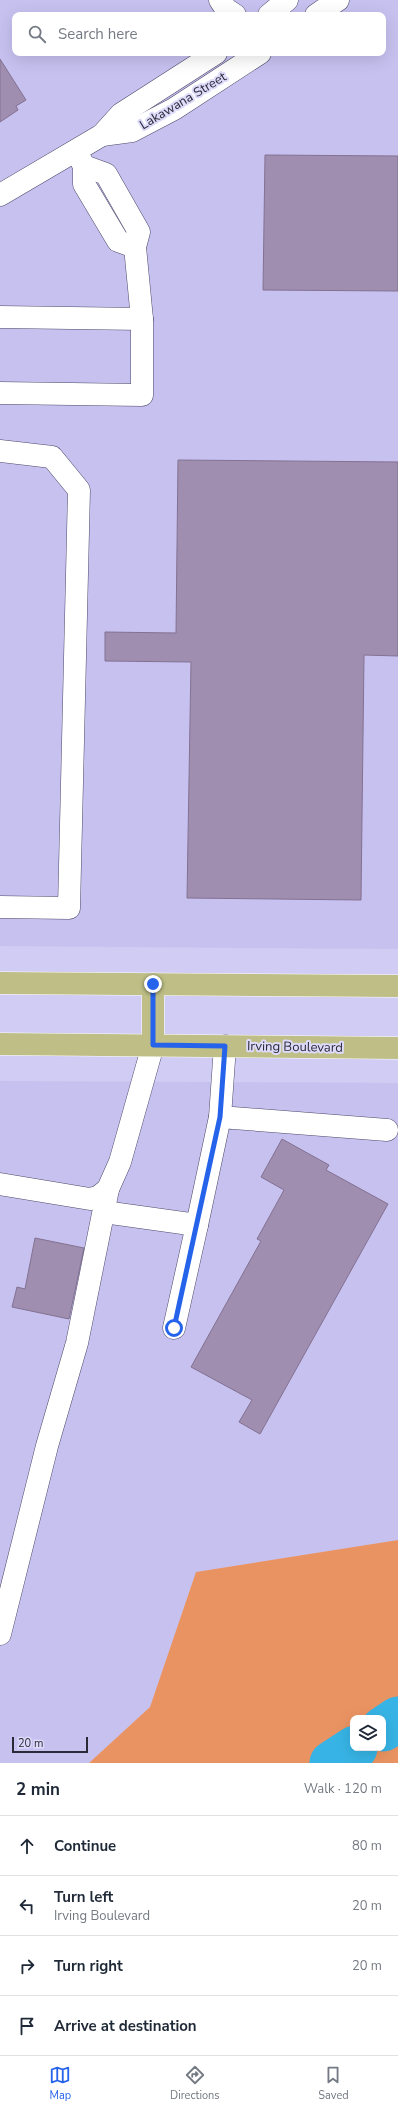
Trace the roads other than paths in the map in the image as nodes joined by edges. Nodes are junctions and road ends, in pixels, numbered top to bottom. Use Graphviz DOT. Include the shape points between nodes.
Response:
graph roads {
  1 [pos="220,0"];
  2 [pos="338,0"];
  3 [pos="230,12"];
  4 [pos="320,12"];
  5 [pos="211,56"];
  6 [pos="255,56"];
  7 [pos="102,135"];
  8 [pos="80,158"];
  9 [pos="0,195"];
  10 [pos="0,317"];
  11 [pos="142,319"];
  12 [pos="0,393"];
  13 [pos="0,451"];
  14 [pos="0,907"];
  15 [pos="0,983"];
  16 [pos="153,984"];
  17 [pos="398,986"];
  18 [pos="0,1044"];
  19 [pos="153,1045"];
  20 [pos="225,1046"];
  21 [pos="398,1048"];
  22 [pos="220,1117"];
  23 [pos="387,1130"];
  24 [pos="0,1184"];
  25 [pos="108,1189"];
  26 [pos="104,1212"];
  27 [pos="196,1226"];
  28 [pos="174,1328"];
  29 [pos="5,1596"];
  30 [pos="0,1634"];
  1 -- 3 [label="lane"];
  2 -- 4 [label="lane"];
  5 -- 7 [label="lane, Lakawana Street" via="121,114"];
  6 -- 7 [label="lane, Lakawana Street" via="174,110 132,131"];
  7 -- 8 [label="lane, Lakawana Street"];
  8 -- 9 [label="lane, Lakawana Street"];
  8 -- 11 [label="lane" via="84,184 118,241 135,247"];
  10 -- 11 [label="lane"];
  11 -- 12 [label="lane" via="142,395"];
  13 -- 14 [label="lane" via="52,457 79,490 69,908"];
  15 -- 16 [label="main road"];
  16 -- 17 [label="main road"];
  16 -- 19 [label="main road"];
  18 -- 19 [label="main road, Irving Boulevard"];
  19 -- 20 [label="main road, Irving Boulevard"];
  19 -- 25 [label="lane" via="120,1162"];
  20 -- 21 [label="main road, Irving Boulevard"];
  20 -- 22 [label="lane"];
  22 -- 23 [label="lane"];
  22 -- 27 [label="lane"];
  24 -- 25 [label="lane" via="90,1199 98,1197"];
  25 -- 26 [label="lane"];
  26 -- 27 [label="lane"];
  26 -- 29 [label="lane" via="77,1343"];
  27 -- 28 [label="lane"];
  29 -- 30 [label="lane"];
}
